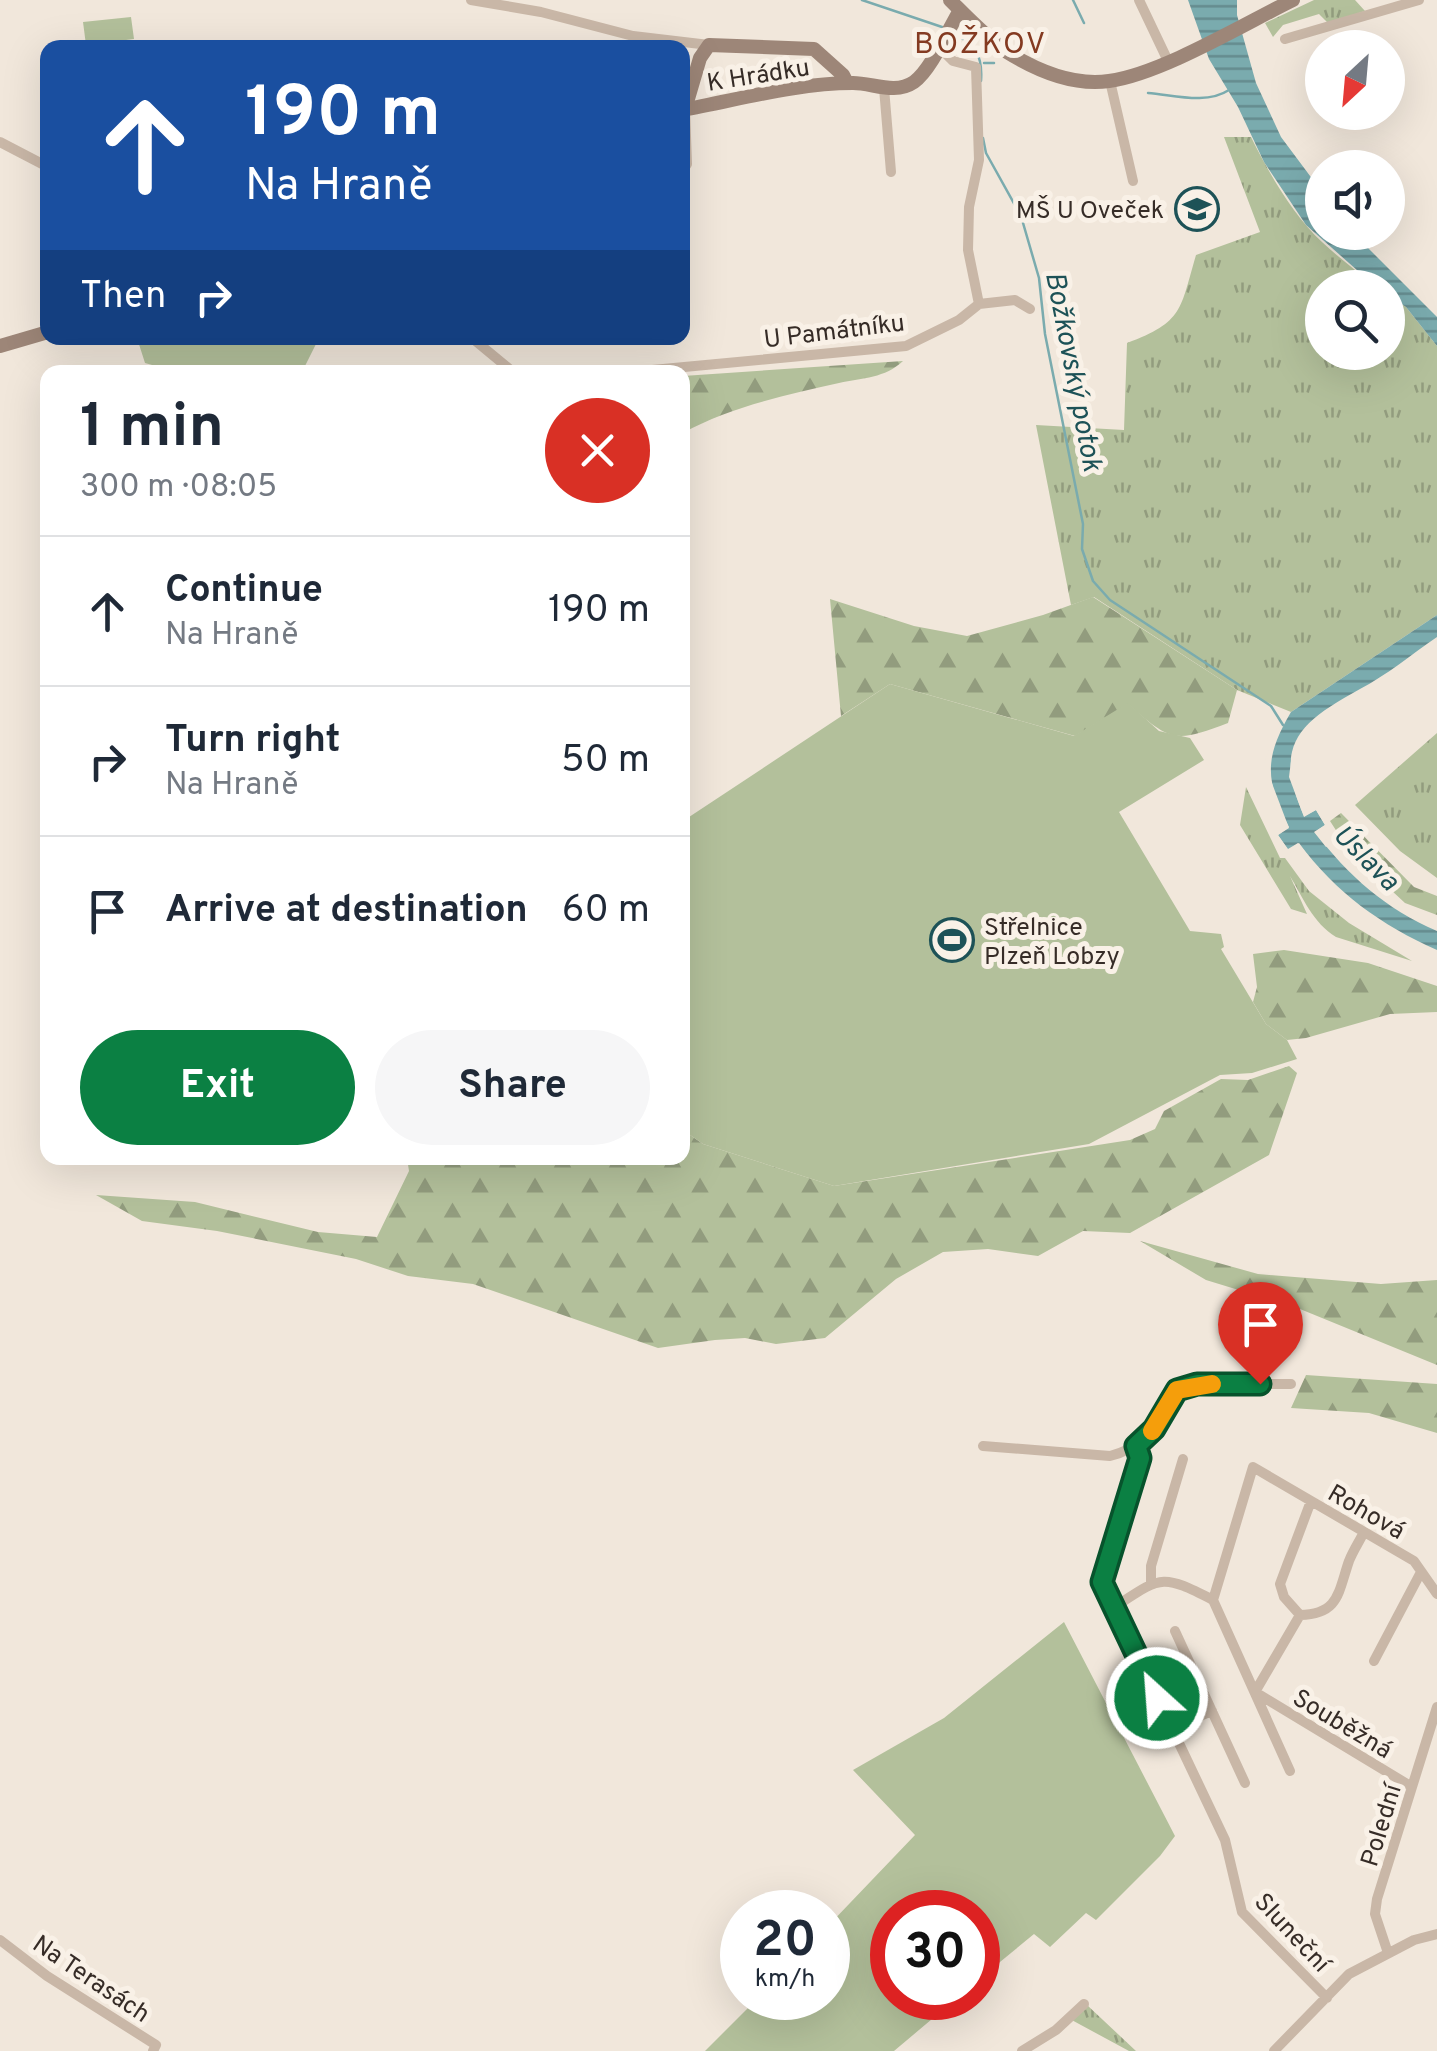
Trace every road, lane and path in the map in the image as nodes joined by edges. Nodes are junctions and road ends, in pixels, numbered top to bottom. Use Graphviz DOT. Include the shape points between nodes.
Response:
graph roads {
  1 [pos="471,0"];
  2 [pos="529,0"];
  3 [pos="1139,0"];
  4 [pos="1293,0"];
  5 [pos="1419,0"];
  6 [pos="955,5"];
  7 [pos="541,12"];
  8 [pos="944,36"];
  9 [pos="1285,39"];
  10 [pos="667,40"];
  11 [pos="690,43"];
  12 [pos="709,45"];
  13 [pos="1170,60"];
  14 [pos="1110,81"];
  15 [pos="847,83"];
  16 [pos="884,88"];
  17 [pos="690,90"];
  18 [pos="690,109"];
  19 [pos="0,142"];
  20 [pos="40,163"];
  21 [pos="891,172"];
  22 [pos="1133,180"];
  23 [pos="979,304"];
  24 [pos="1030,310"];
  25 [pos="40,334"];
  26 [pos="480,345"];
  27 [pos="0,346"];
  28 [pos="505,365"];
  29 [pos="690,366"];
  30 [pos="1291,1384"];
  31 [pos="983,1446"];
  32 [pos="1136,1446"];
  33 [pos="1184,1459"];
  34 [pos="1311,1501"];
  35 [pos="1364,1532"];
  36 [pos="1421,1572"];
  37 [pos="1151,1583"];
  38 [pos="1437,1594"];
  39 [pos="1213,1600"];
  40 [pos="1113,1608"];
  41 [pos="1300,1615"];
  42 [pos="1175,1631"];
  43 [pos="1374,1661"];
  44 [pos="1255,1692"];
  45 [pos="1437,1707"];
  46 [pos="1212,1711"];
  47 [pos="1172,1728"];
  48 [pos="1290,1770"];
  49 [pos="1245,1783"];
  50 [pos="1412,1787"];
  51 [pos="1437,1934"];
  52 [pos="0,1940"];
  53 [pos="1388,1953"];
  54 [pos="1327,1998"];
  55 [pos="1084,2004"];
  56 [pos="153,2051"];
  57 [pos="1022,2051"];
  58 [pos="1274,2051"];
  1 -- 7 [label="street"];
  2 -- 7 [label="street"];
  3 -- 13 [label="street"];
  4 -- 13 [label="street"];
  5 -- 9 [label="street"];
  6 -- 8 [label="street"];
  6 -- 14 [label="street" via="1022,61 1069,79"];
  7 -- 10 [label="street"];
  8 -- 16 [label="street" via="916,81"];
  8 -- 23 [label="street" via="954,61 976,67 980,160 968,250"];
  11 -- 12 [label="street"];
  12 -- 15 [label="street" via="814,49"];
  12 -- 17 [label="street, K Hrádku"];
  13 -- 14 [label="street"];
  14 -- 22 [label="street"];
  15 -- 16 [label="street, K Hrádku"];
  15 -- 18 [label="street, K Hrádku"];
  16 -- 21 [label="street"];
  19 -- 20 [label="street"];
  23 -- 24 [label="street" via="1015,300"];
  23 -- 29 [label="street, U Památníku" via="906,346"];
  25 -- 27 [label="street"];
  26 -- 28 [label="street"];
  30 -- 32 [label="street" via="1183,1387"];
  31 -- 32 [label="street" via="1096,1456"];
  32 -- 40 [label="street, Sluneční" via="1140,1458 1102,1582"];
  33 -- 37 [label="street"];
  34 -- 35 [label="street, Rohová"];
  34 -- 39 [label="street, Rohová" via="1253,1467"];
  34 -- 41 [label="street" via="1280,1584"];
  35 -- 36 [label="street, Rohová"];
  35 -- 41 [label="street" via="1335,1602"];
  36 -- 38 [label="street"];
  36 -- 43 [label="street, Rohová"];
  37 -- 39 [label="street" via="1174,1580"];
  37 -- 40 [label="street"];
  39 -- 44 [label="street, Souběžná"];
  40 -- 47 [label="street, Sluneční"];
  41 -- 44 [label="street"];
  42 -- 46 [label="street"];
  44 -- 48 [label="street, Souběžná"];
  44 -- 50 [label="street, Souběžná"];
  45 -- 50 [label="street, Polední"];
  46 -- 47 [label="street"];
  46 -- 49 [label="street"];
  47 -- 54 [label="street, Sluneční" via="1225,1840 1242,1912"];
  50 -- 53 [label="street, Polední" via="1375,1914"];
  51 -- 53 [label="street"];
  52 -- 56 [label="street, Na Terasách" via="156,2045"];
  53 -- 54 [label="street" via="1350,1974"];
  54 -- 58 [label="street"];
  55 -- 57 [label="street"];
}
